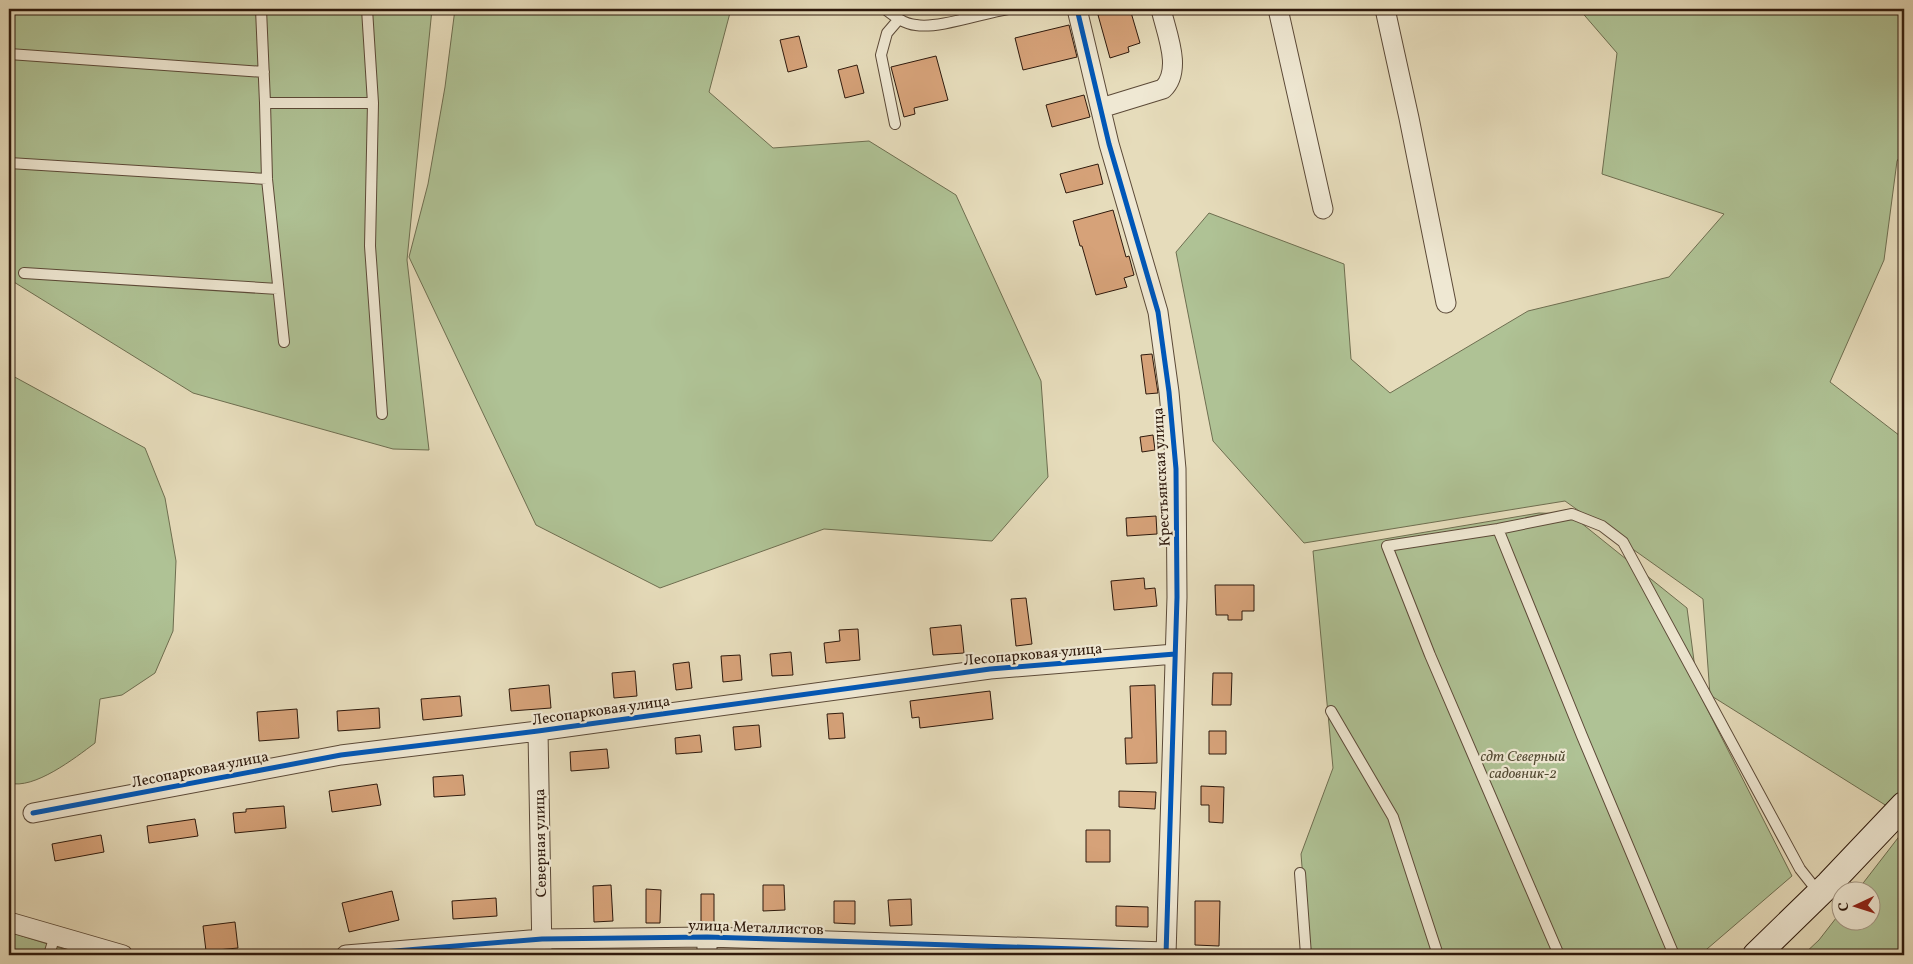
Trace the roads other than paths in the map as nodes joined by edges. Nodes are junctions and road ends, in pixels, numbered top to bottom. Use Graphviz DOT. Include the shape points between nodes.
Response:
graph roads {
  1 [pos="261,9"];
  2 [pos="367,9"];
  3 [pos="885,9"];
  4 [pos="1008,9"];
  5 [pos="1077,9"];
  6 [pos="1161,9"];
  7 [pos="1278,9"];
  8 [pos="1385,9"];
  9 [pos="899,19"];
  10 [pos="9,54"];
  11 [pos="264,72"];
  12 [pos="265,103"];
  13 [pos="373,103"];
  14 [pos="1101,108"];
  15 [pos="895,124"];
  16 [pos="9,163"];
  17 [pos="267,179"];
  18 [pos="1323,209"];
  19 [pos="24,273"];
  20 [pos="278,289"];
  21 [pos="1446,304"];
  22 [pos="284,342"];
  23 [pos="382,414"];
  24 [pos="1498,529"];
  25 [pos="1175,654"];
  26 [pos="1331,711"];
  27 [pos="538,731"];
  28 [pos="1904,805"];
  29 [pos="33,813"];
  30 [pos="1300,873"];
  31 [pos="1820,893"];
  32 [pos="9,922"];
  33 [pos="54,935"];
  34 [pos="707,946"];
  35 [pos="542,947"];
  36 [pos="1765,952"];
  37 [pos="1166,954"];
  38 [pos="49,955"];
  39 [pos="123,955"];
  40 [pos="346,955"];
  41 [pos="1306,955"];
  42 [pos="1438,955"];
  43 [pos="1559,955"];
  44 [pos="1674,955"];
  1 -- 11 [label="lane"];
  2 -- 13 [label="lane"];
  3 -- 9 [label="lane"];
  4 -- 9 [label="lane" via="934,25 915,25"];
  5 -- 14 [label="street, Крестьянская улица"];
  6 -- 14 [label="street" via="1173,62 1170,82 1163,89"];
  7 -- 18 [label="street"];
  8 -- 21 [label="street"];
  9 -- 15 [label="lane" via="887,33 882,55"];
  10 -- 11 [label="lane"];
  11 -- 12 [label="lane"];
  12 -- 13 [label="lane"];
  12 -- 17 [label="lane"];
  13 -- 23 [label="lane" via="370,246"];
  14 -- 25 [label="street, Крестьянская улица" via="1158,312 1169,392 1176,470 1178,598"];
  16 -- 17 [label="lane"];
  17 -- 20 [label="lane"];
  19 -- 20 [label="lane"];
  20 -- 22 [label="lane"];
  24 -- 31 [label="lane" via="1572,514 1602,526 1623,542 1800,869"];
  24 -- 43 [label="lane" via="1386,546"];
  24 -- 44 [label="lane"];
  25 -- 27 [label="street, Лесопарковая улица" via="990,669"];
  25 -- 37 [label="street, Крестьянская улица"];
  26 -- 42 [label="lane" via="1393,817"];
  27 -- 29 [label="street, Лесопарковая улица" via="341,755"];
  27 -- 35 [label="street, Северная улица"];
  28 -- 31 [label="main road"];
  30 -- 41 [label="lane"];
  31 -- 36 [label="main road"];
  32 -- 33 [label="street"];
  33 -- 38 [label="lane"];
  33 -- 39 [label="street"];
  34 -- 35 [label="street, улица Металлистов"];
  34 -- 37 [label="street, улица Металлистов"];
  35 -- 40 [label="street, улица Металлистов"];
}
